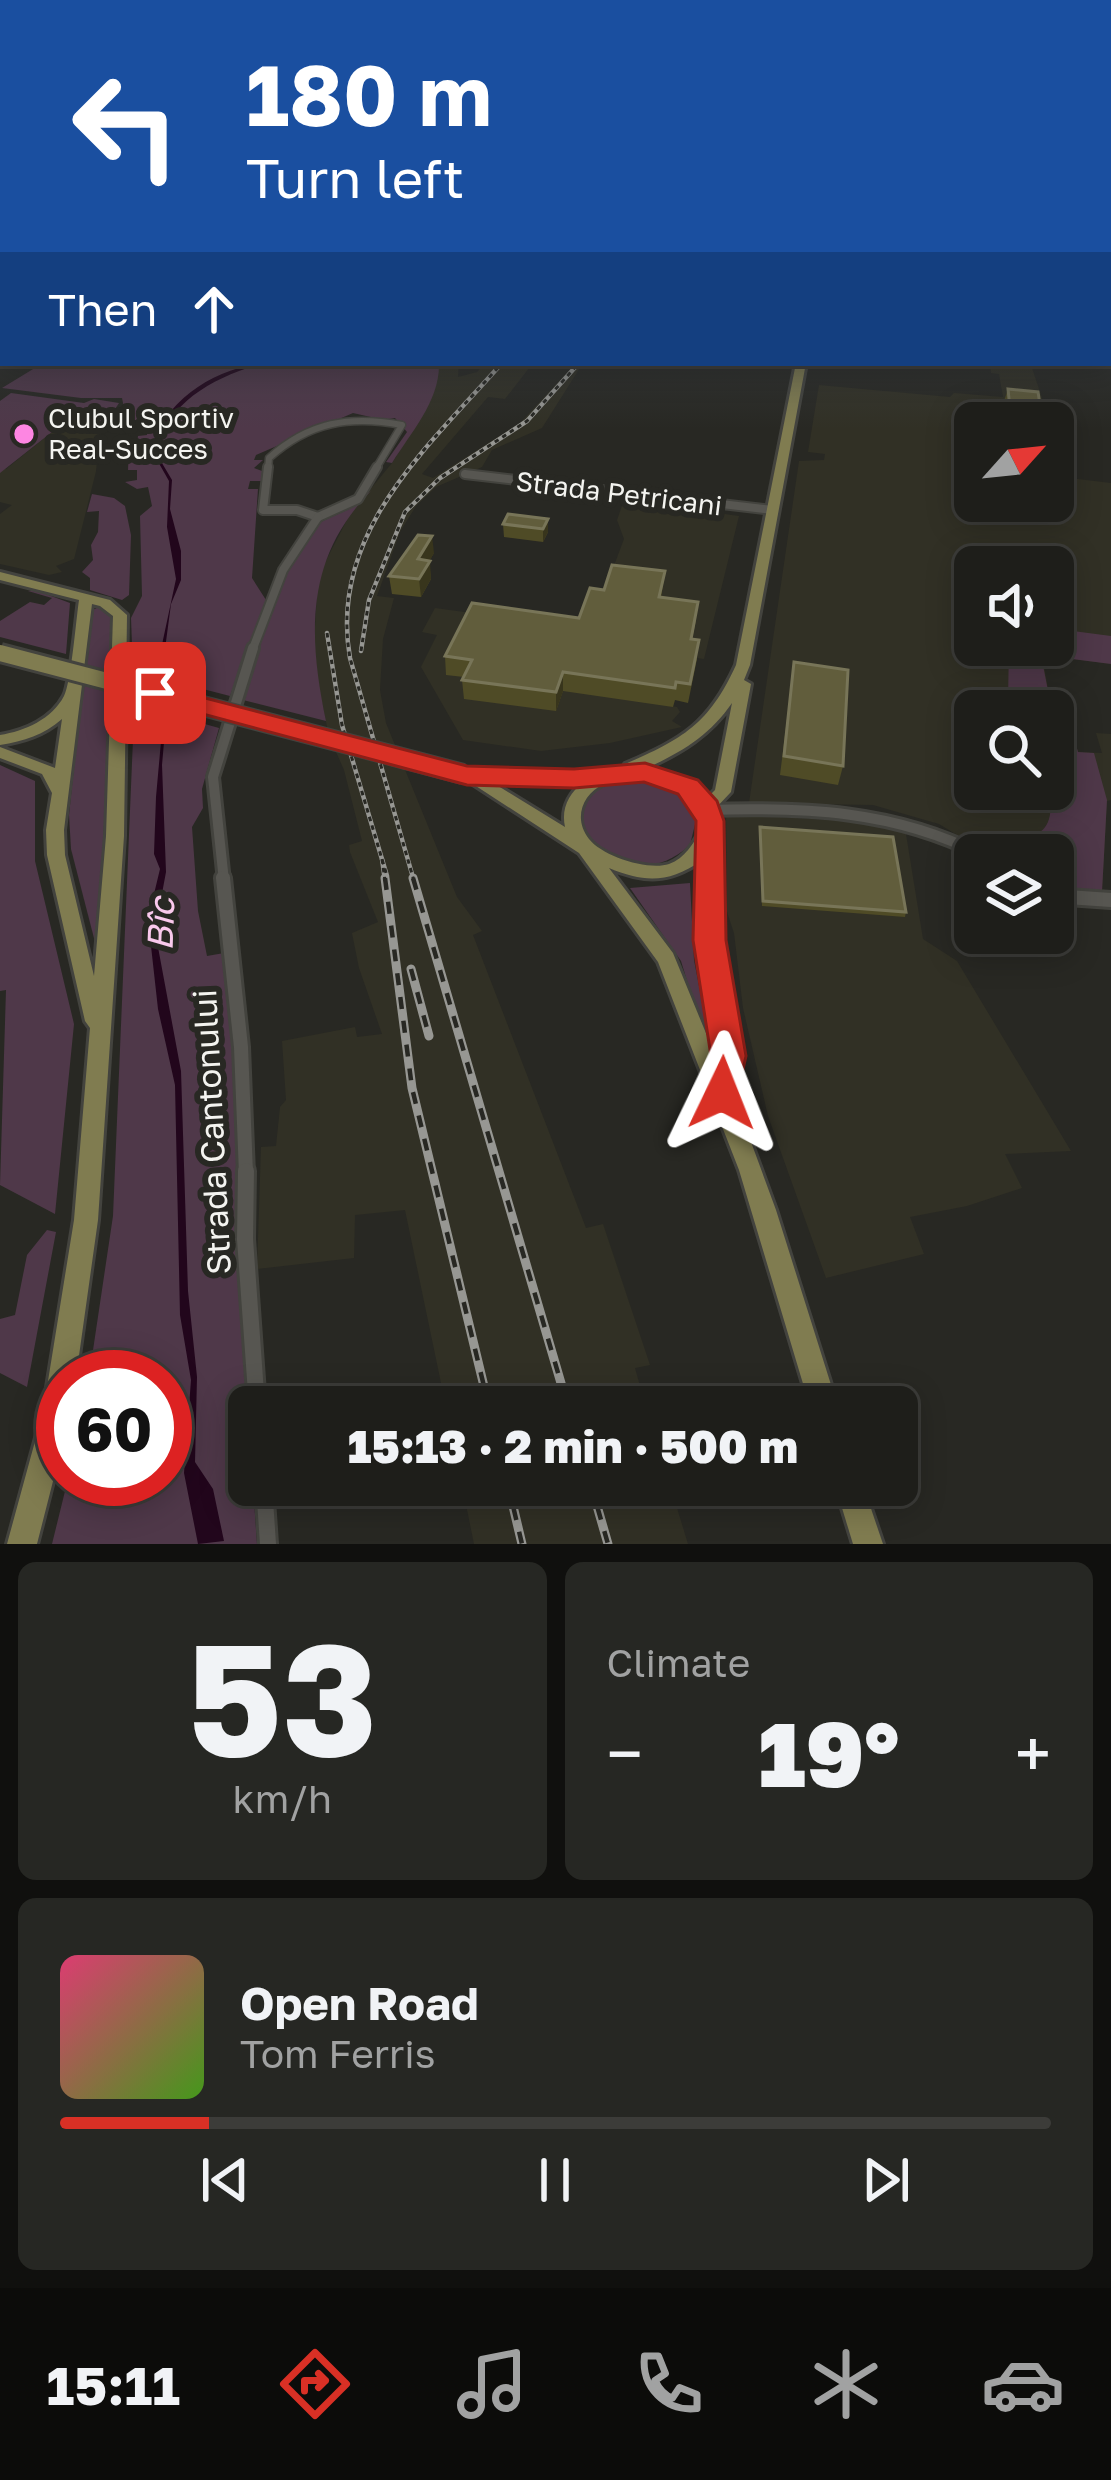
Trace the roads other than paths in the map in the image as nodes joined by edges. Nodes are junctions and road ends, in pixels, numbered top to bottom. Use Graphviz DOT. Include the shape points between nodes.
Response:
graph roads {
  1 [pos="800,366"];
  2 [pos="465,474"];
  3 [pos="773,510"];
  4 [pos="318,517"];
  5 [pos="0,576"];
  6 [pos="68,592"];
  7 [pos="86,597"];
  8 [pos="82,617"];
  9 [pos="0,653"];
  10 [pos="743,665"];
  11 [pos="71,694"];
  12 [pos="0,740"];
  13 [pos="0,752"];
  14 [pos="614,774"];
  15 [pos="465,775"];
  16 [pos="59,791"];
  17 [pos="708,816"];
  18 [pos="954,839"];
  19 [pos="593,857"];
  20 [pos="1074,897"];
  21 [pos="1111,900"];
  22 [pos="80,944"];
  23 [pos="108,944"];
  24 [pos="100,1045"];
  25 [pos="722,1093"];
  26 [pos="255,1386"];
  27 [pos="817,1386"];
  28 [pos="265,1506"];
  29 [pos="856,1506"];
  30 [pos="22,1544"];
  31 [pos="268,1544"];
  32 [pos="868,1544"];
  1 -- 3 [label="main road"];
  2 -- 3 [label="street, Strada Petricani"];
  3 -- 10 [label="main road"];
  4 -- 4 [label="street, Strada Cantonului" via="263,510 275,452 351,416 402,425 358,499"];
  4 -- 26 [label="street, Strada Cantonului" via="271,600 213,778 241,1047"];
  5 -- 6 [label="main road"];
  6 -- 7 [label="main road"];
  6 -- 8 [label="main road"];
  7 -- 8 [label="main road"];
  7 -- 23 [label="main road" via="120,613"];
  8 -- 11 [label="main road"];
  9 -- 15 [label="main road, bridge"];
  10 -- 14 [label="main road" via="706,728"];
  10 -- 17 [label="main road" via="726,782"];
  11 -- 12 [label="main road" via="52,722"];
  11 -- 16 [label="main road"];
  13 -- 16 [label="main road" via="48,770"];
  14 -- 15 [label="main road"];
  14 -- 17 [label="main road" via="675,780"];
  14 -- 19 [label="main road" via="587,787 572,809 574,834"];
  15 -- 19 [label="main road"];
  16 -- 22 [label="main road" via="56,854"];
  17 -- 18 [label="street" via="881,814"];
  17 -- 19 [label="main road" via="692,857 655,871"];
  17 -- 25 [label="main road" via="710,940 728,1056"];
  19 -- 25 [label="main road" via="665,957"];
  20 -- 21 [label="street"];
  22 -- 23 [label="main road"];
  22 -- 24 [label="main road"];
  23 -- 24 [label="main road"];
  24 -- 30 [label="main road" via="76,1298"];
  25 -- 27 [label="main road"];
  28 -- 31 [label="street"];
  29 -- 32 [label="main road"];
}
